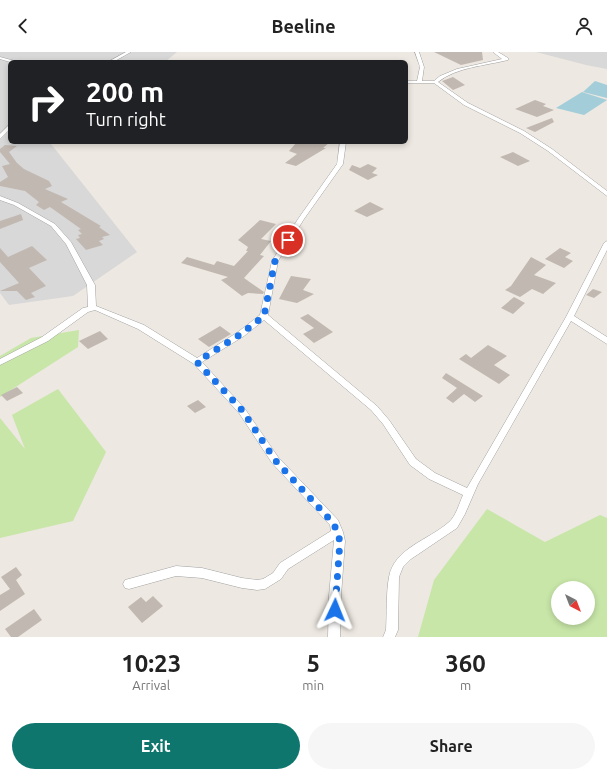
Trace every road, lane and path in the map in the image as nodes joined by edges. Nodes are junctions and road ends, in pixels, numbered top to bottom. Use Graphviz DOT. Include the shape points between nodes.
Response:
graph roads {
  1 [pos="129,52"];
  2 [pos="417,52"];
  3 [pos="495,52"];
  4 [pos="114,60"];
  5 [pos="408,82"];
  6 [pos="419,82"];
  7 [pos="435,82"];
  8 [pos="8,128"];
  9 [pos="0,137"];
  10 [pos="343,144"];
  11 [pos="607,194"];
  12 [pos="0,198"];
  13 [pos="607,243"];
  14 [pos="92,308"];
  15 [pos="264,316"];
  16 [pos="570,317"];
  17 [pos="607,341"];
  18 [pos="0,362"];
  19 [pos="197,362"];
  20 [pos="470,494"];
  21 [pos="338,532"];
  22 [pos="129,584"];
  23 [pos="334,637"];
  24 [pos="389,637"];
  1 -- 4 [label="street"];
  2 -- 6 [label="street" via="422,67"];
  3 -- 7 [label="street" via="506,59 455,71"];
  5 -- 6 [label="street"];
  6 -- 7 [label="street"];
  7 -- 11 [label="street" via="466,104 522,132 550,150"];
  8 -- 9 [label="street"];
  10 -- 15 [label="street" via="340,164 275,261"];
  12 -- 14 [label="street" via="53,225 69,243 91,285"];
  13 -- 16 [label="street"];
  14 -- 18 [label="street" via="45,339"];
  14 -- 19 [label="street" via="141,327"];
  15 -- 19 [label="street"];
  15 -- 20 [label="street" via="374,408 412,462 432,476"];
  16 -- 17 [label="street"];
  16 -- 20 [label="street"];
  19 -- 21 [label="street" via="242,410 275,460 334,524"];
  20 -- 24 [label="street" via="453,524 399,564 394,577 392,630"];
  21 -- 22 [label="street" via="284,566 277,576 265,584 242,583 202,573 176,571"];
  21 -- 23 [label="street" via="340,541"];
}
